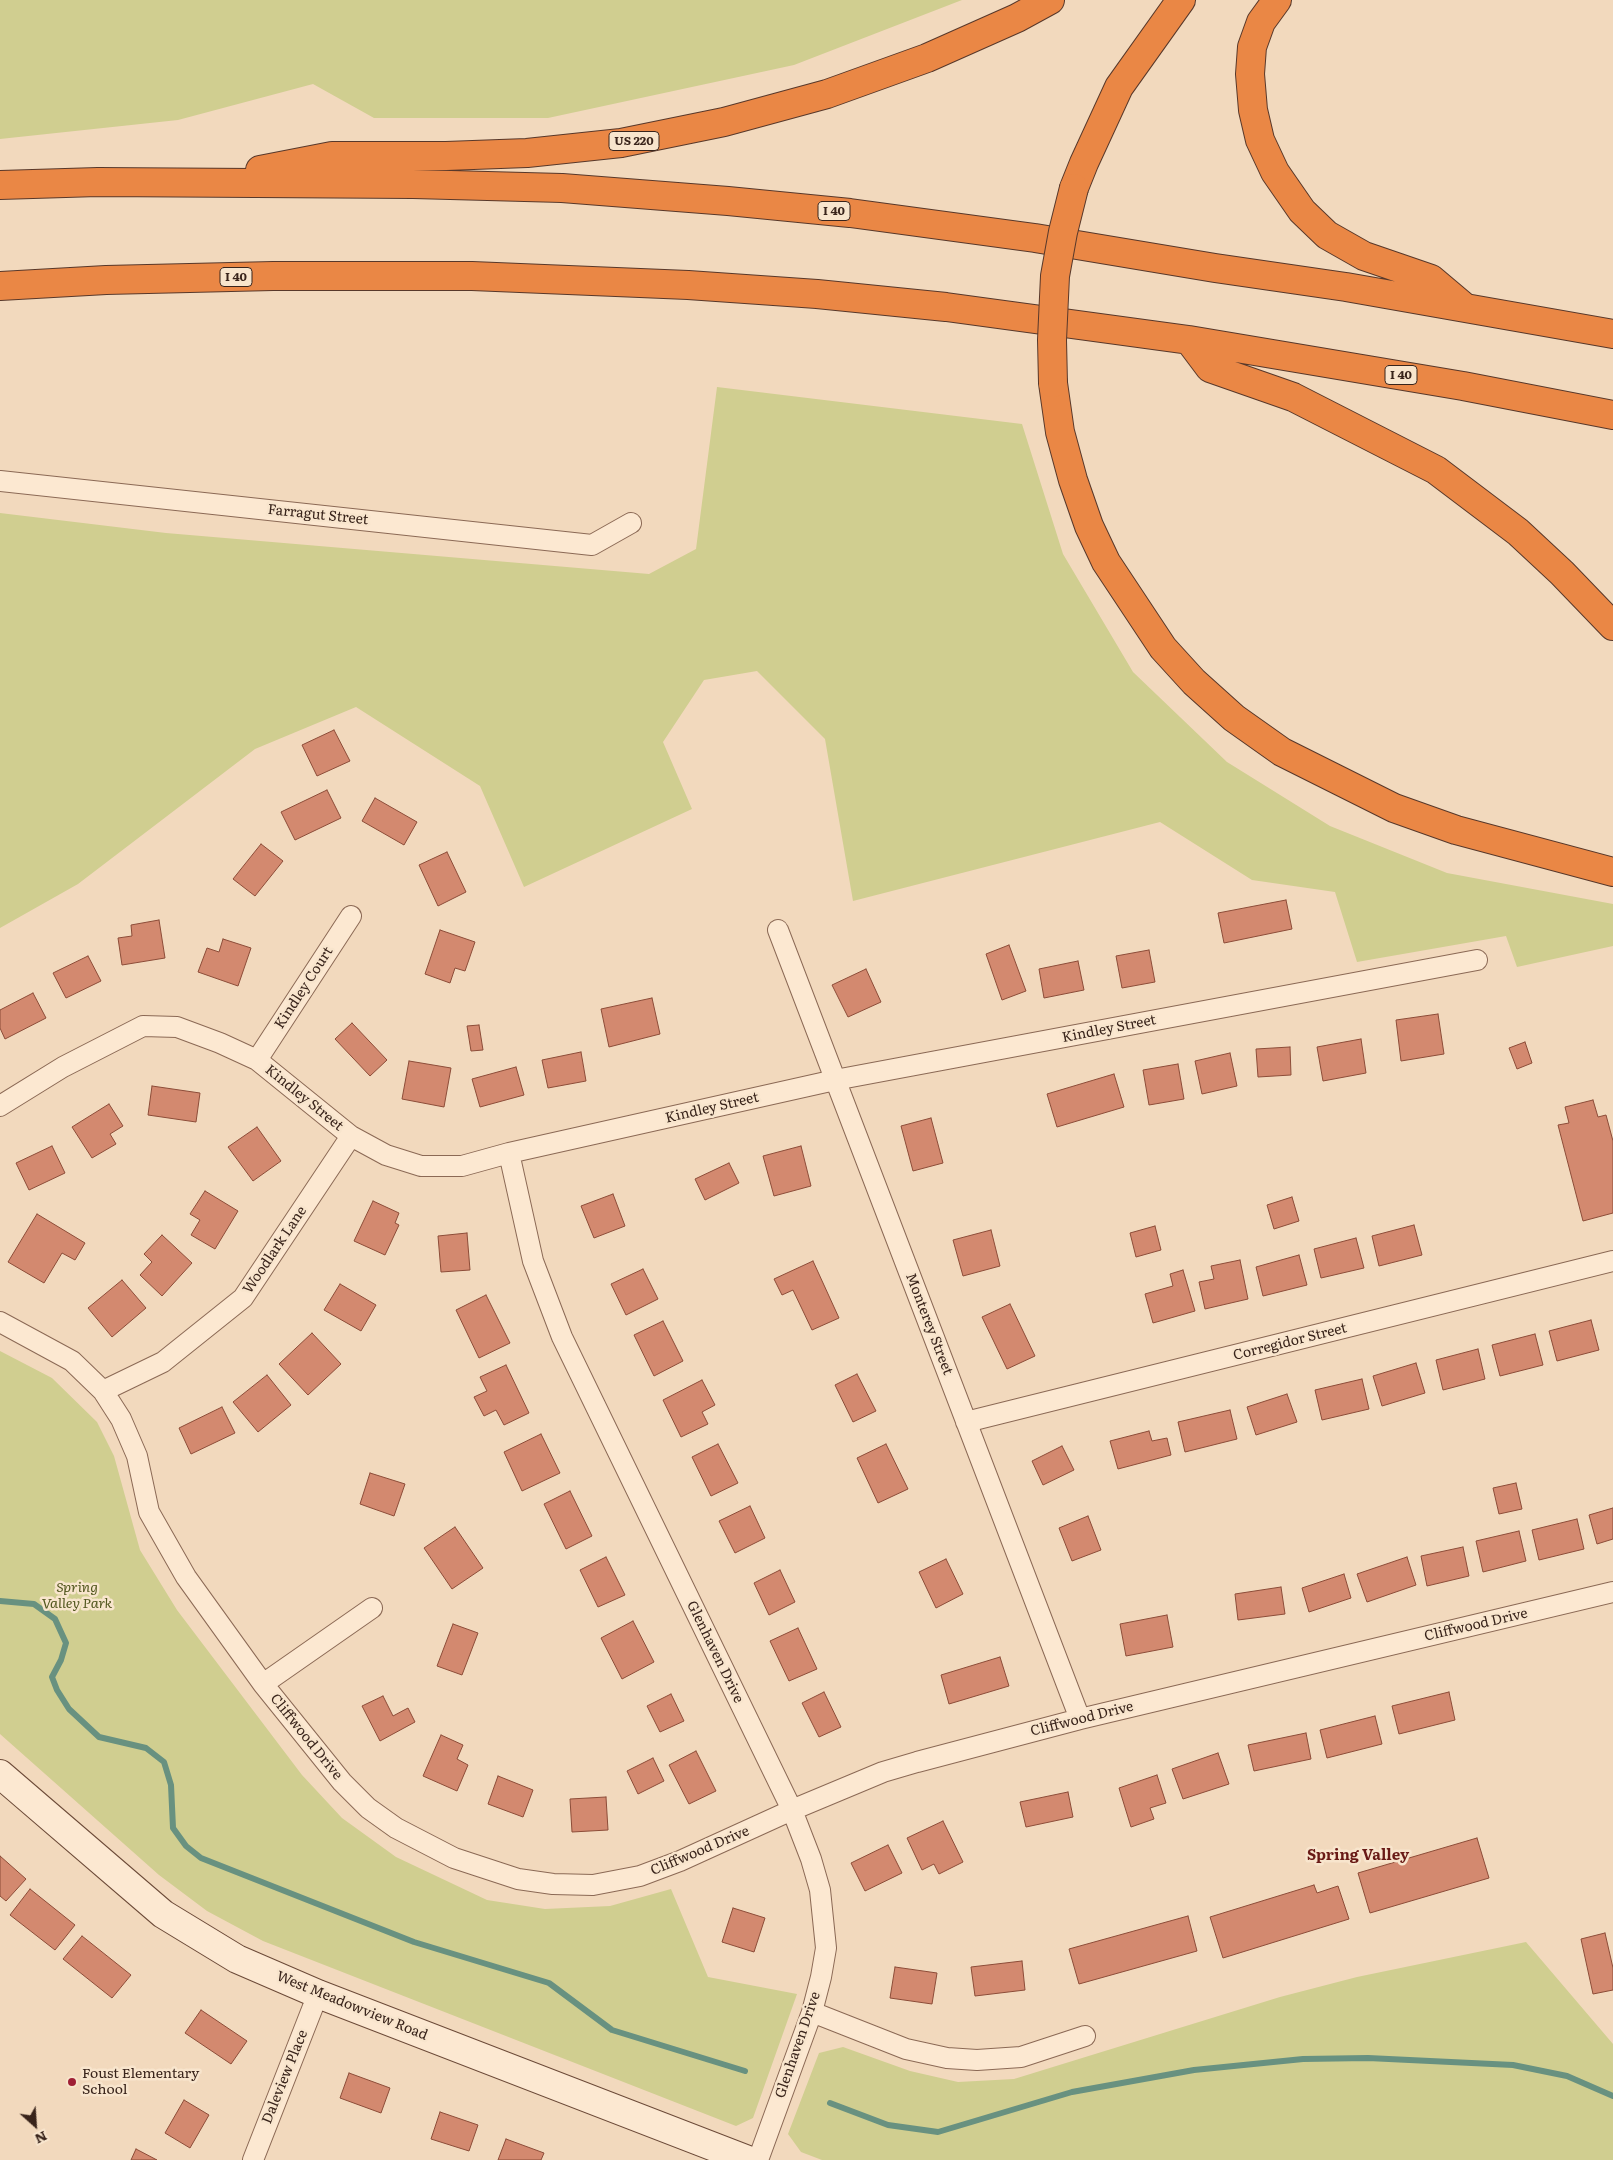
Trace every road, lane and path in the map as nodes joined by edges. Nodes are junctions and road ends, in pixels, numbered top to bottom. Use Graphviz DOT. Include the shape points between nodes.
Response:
graph roads {
  1 [pos="1050,0"];
  2 [pos="1181,0"];
  3 [pos="1277,0"];
  4 [pos="197,182"];
  5 [pos="0,185"];
  6 [pos="0,286"];
  7 [pos="1464,307"];
  8 [pos="1613,334"];
  9 [pos="1189,340"];
  10 [pos="1613,415"];
  11 [pos="0,481"];
  12 [pos="632,523"];
  13 [pos="1613,626"];
  14 [pos="1613,872"];
  15 [pos="351,916"];
  16 [pos="778,930"];
  17 [pos="1477,960"];
  18 [pos="257,1060"];
  19 [pos="835,1080"];
  20 [pos="0,1106"];
  21 [pos="351,1136"];
  22 [pos="510,1153"];
  23 [pos="1613,1261"];
  24 [pos="0,1322"];
  25 [pos="103,1391"];
  26 [pos="966,1422"];
  27 [pos="1613,1592"];
  28 [pos="372,1608"];
  29 [pos="264,1684"];
  30 [pos="1080,1719"];
  31 [pos="0,1774"];
  32 [pos="792,1810"];
  33 [pos="318,1994"];
  34 [pos="812,2012"];
  35 [pos="1085,2036"];
  36 [pos="253,2160"];
  37 [pos="748,2160"];
  38 [pos="758,2160"];
  1 -- 4 [label="highway, US 220" via="927,58 827,94 724,122 621,143 527,153 332,156"];
  2 -- 14 [label="highway, bridge" via="1119,87 1084,163 1074,188 1055,276 1053,383 1060,432 1089,526 1106,562 1163,648 1194,682 1234,718 1282,752 1394,808 1456,830"];
  3 -- 7 [label="highway" via="1261,22 1252,47 1250,74 1258,133 1274,172 1302,211 1328,235 1364,256 1431,279"];
  4 -- 5 [label="highway, I 40"];
  4 -- 7 [label="highway, I 40" via="562,188 850,213 1035,238"];
  6 -- 9 [label="highway, I 40" via="273,276 575,279 817,294 946,307"];
  7 -- 8 [label="highway, I 40"];
  9 -- 10 [label="highway, I 40" via="1453,384"];
  9 -- 13 [label="highway" via="1210,368 1293,397 1436,470 1518,532"];
  11 -- 12 [label="street, Farragut Street" via="592,544"];
  15 -- 18 [label="street, Kindley Court"];
  16 -- 19 [label="street, Monterey Street"];
  17 -- 19 [label="street, Kindley Street"];
  18 -- 20 [label="street, Kindley Street" via="177,1027 144,1026 63,1067"];
  18 -- 21 [label="street, Kindley Street"];
  19 -- 22 [label="street, Kindley Street"];
  19 -- 26 [label="street, Monterey Street"];
  21 -- 22 [label="street, Kindley Street" via="386,1155 421,1166 462,1166"];
  21 -- 25 [label="street, Woodlark Lane" via="243,1298 162,1362"];
  22 -- 32 [label="street, Glenhaven Drive" via="533,1260 562,1337"];
  23 -- 26 [label="street, Corregidor Street"];
  24 -- 25 [label="street, Cliffwood Drive" via="72,1361"];
  25 -- 29 [label="street, Cliffwood Drive" via="122,1419 137,1456 149,1512 186,1577"];
  26 -- 30 [label="street, Monterey Street"];
  27 -- 30 [label="street, Cliffwood Drive"];
  28 -- 29 [label="street"];
  29 -- 32 [label="street, Cliffwood Drive" via="342,1782 368,1808 396,1828 454,1858 518,1879 593,1885 640,1876"];
  30 -- 32 [label="street, Cliffwood Drive" via="908,1764"];
  31 -- 33 [label="street, West Meadowview Road" via="163,1914 236,1959"];
  32 -- 34 [label="street, Glenhaven Drive" via="811,1859 823,1911 826,1948"];
  33 -- 36 [label="street, Daleview Place"];
  33 -- 37 [label="street, West Meadowview Road"];
  34 -- 35 [label="street" via="906,2049 946,2058 1022,2057"];
  34 -- 38 [label="street, Glenhaven Drive"];
}
